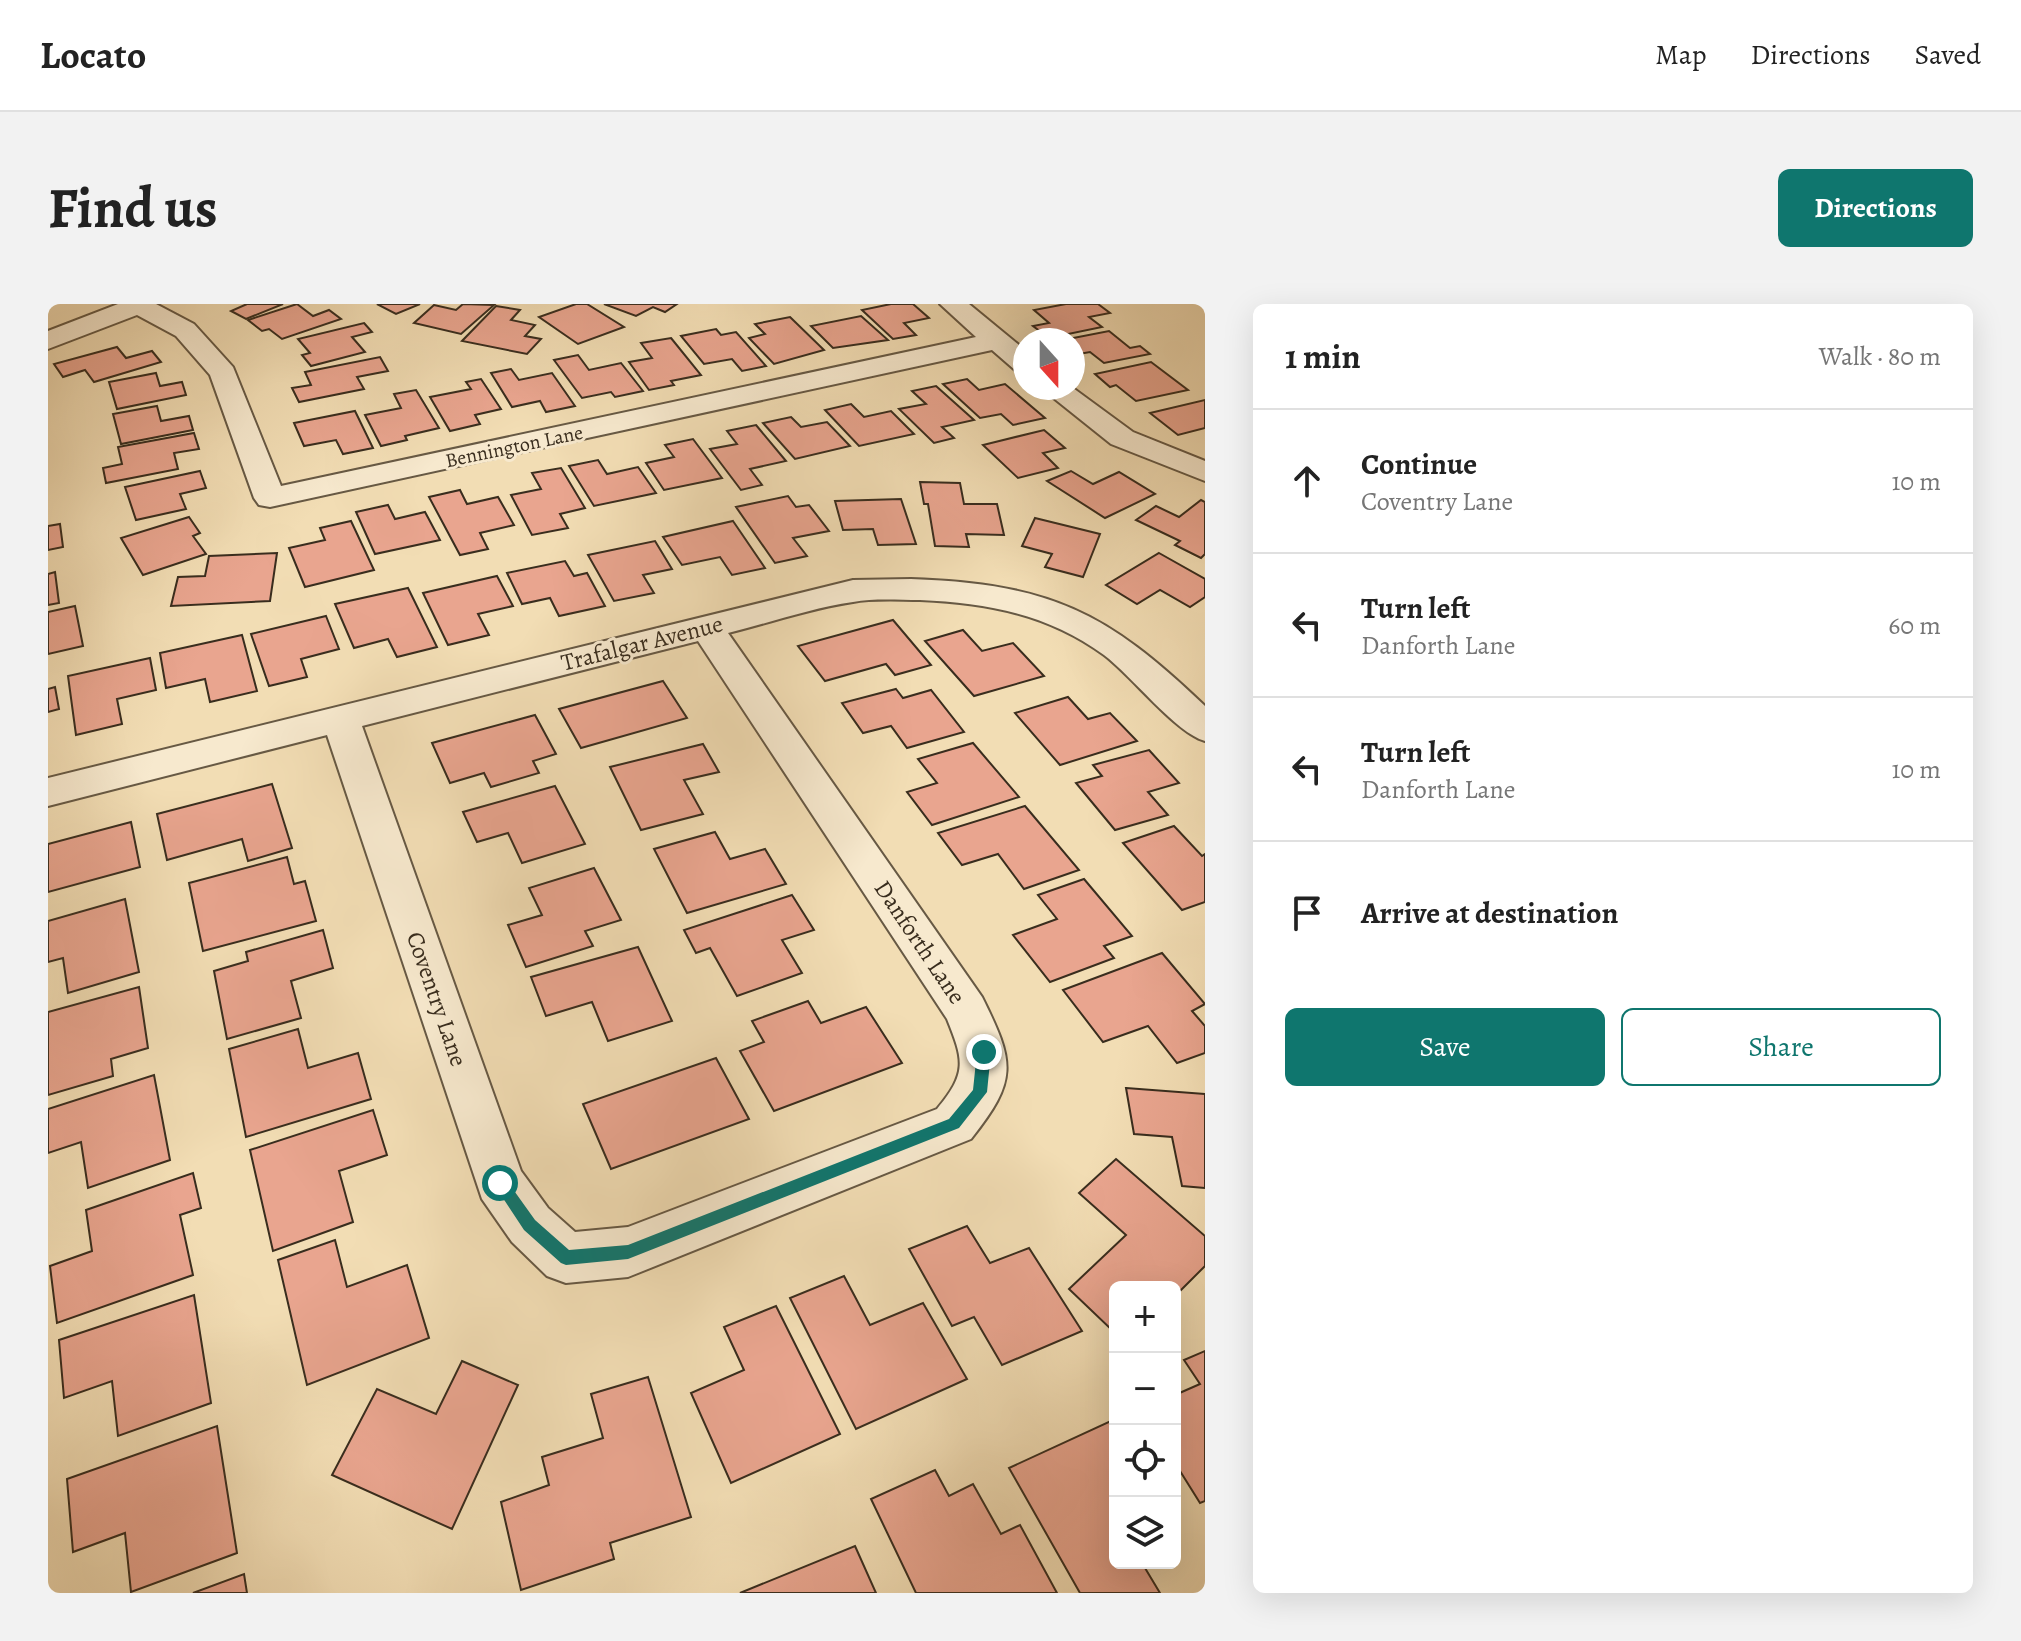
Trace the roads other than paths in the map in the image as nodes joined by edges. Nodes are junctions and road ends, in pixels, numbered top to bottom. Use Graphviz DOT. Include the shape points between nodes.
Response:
graph roads {
  1 [pos="953,304"];
  2 [pos="140,305"];
  3 [pos="48,341"];
  4 [pos="996,341"];
  5 [pos="1013,354"];
  6 [pos="1071,400"];
  7 [pos="1205,472"];
  8 [pos="706,627"];
  9 [pos="341,720"];
  10 [pos="1205,728"];
  11 [pos="48,792"];
  12 [pos="566,1258"];
  1 -- 4 [label="street"];
  2 -- 3 [label="street"];
  2 -- 4 [label="street, Bennington Lane" via="185,330 223,373 270,498"];
  4 -- 5 [label="street"];
  6 -- 7 [label="street" via="1122,438"];
  8 -- 9 [label="street, Trafalgar Avenue"];
  8 -- 10 [label="street, Trafalgar Avenue" via="853,591 984,595 1087,626 1147,671"];
  8 -- 12 [label="street, Danforth Lane" via="966,1010 984,1052 980,1092 954,1124 628,1252"];
  9 -- 11 [label="street, Trafalgar Avenue"];
  9 -- 12 [label="street, Coventry Lane" via="500,1183 530,1225"];
}
